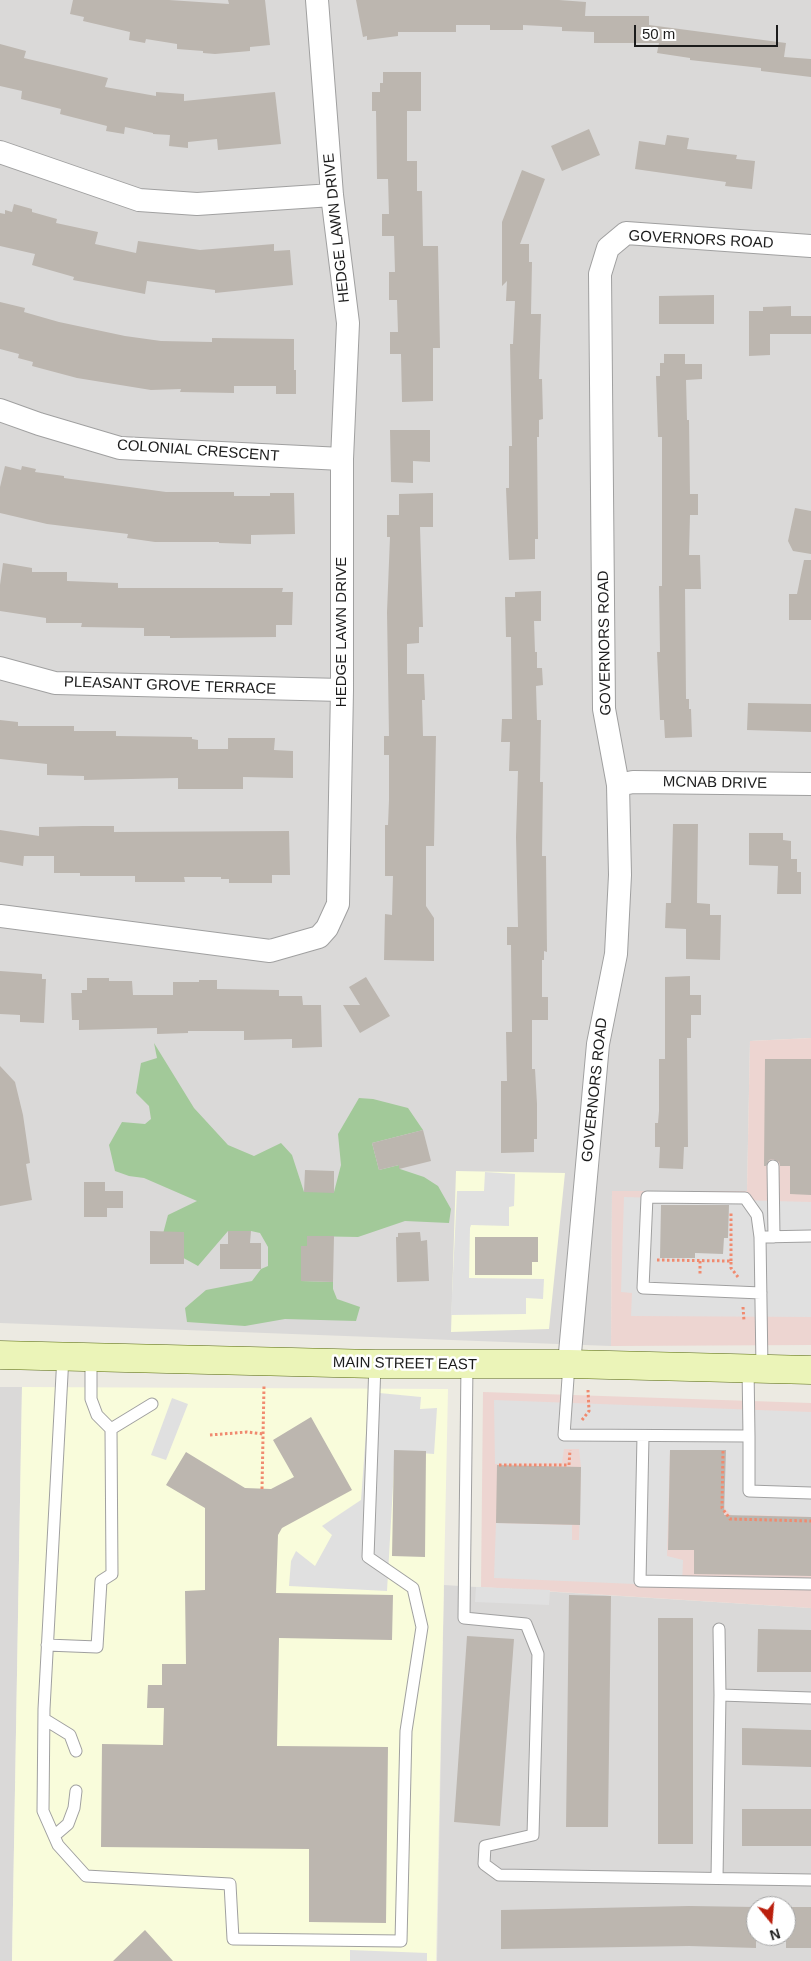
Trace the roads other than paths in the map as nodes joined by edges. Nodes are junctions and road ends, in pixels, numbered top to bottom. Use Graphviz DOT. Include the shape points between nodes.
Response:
graph roads {
  1 [pos="316,0"];
  2 [pos="0,152"];
  3 [pos="332,195"];
  4 [pos="811,246"];
  5 [pos="0,410"];
  6 [pos="342,460"];
  7 [pos="0,668"];
  8 [pos="342,690"];
  9 [pos="811,784"];
  10 [pos="618,785"];
  11 [pos="0,916"];
  12 [pos="773,1166"];
  13 [pos="811,1236"];
  14 [pos="760,1237"];
  15 [pos="774,1237"];
  16 [pos="761,1293"];
  17 [pos="0,1355"];
  18 [pos="64,1356"];
  19 [pos="92,1357"];
  20 [pos="375,1364"];
  21 [pos="569,1364"];
  22 [pos="467,1365"];
  23 [pos="755,1368"];
  24 [pos="811,1370"];
  25 [pos="152,1404"];
  26 [pos="111,1429"];
  27 [pos="643,1436"];
  28 [pos="749,1436"];
  29 [pos="811,1493"];
  30 [pos="811,1584"];
  31 [pos="719,1629"];
  32 [pos="47,1644"];
  33 [pos="720,1694"];
  34 [pos="811,1698"];
  35 [pos="44,1718"];
  36 [pos="76,1751"];
  37 [pos="76,1791"];
  38 [pos="54,1836"];
  39 [pos="717,1878"];
  40 [pos="811,1880"];
  1 -- 3 [label="street, HEDGE LAWN DRIVE"];
  2 -- 3 [label="street" via="138,200 197,204"];
  3 -- 6 [label="street, HEDGE LAWN DRIVE" via="348,323"];
  4 -- 10 [label="street, GOVERNORS ROAD" via="626,233 608,248 600,274 604,710"];
  5 -- 6 [label="street, COLONIAL CRESCENT" via="120,448"];
  6 -- 8 [label="street, HEDGE LAWN DRIVE"];
  7 -- 8 [label="street, PLEASANT GROVE TERRACE" via="55,683"];
  8 -- 11 [label="street, HEDGE LAWN DRIVE" via="338,904 319,937 270,951"];
  9 -- 10 [label="street, MCNAB DRIVE" via="633,782"];
  10 -- 21 [label="street, GOVERNORS ROAD" via="620,875 616,954 598,1044"];
  12 -- 15 [label="lane"];
  13 -- 15 [label="lane"];
  14 -- 15 [label="lane"];
  14 -- 16 [label="lane"];
  14 -- 16 [label="lane" via="757,1215 745,1198 647,1197 643,1288"];
  16 -- 23 [label="lane"];
  17 -- 18 [label="main road, MAIN STREET EAST"];
  18 -- 19 [label="main road, MAIN STREET EAST"];
  18 -- 32 [label="lane"];
  19 -- 20 [label="main road, MAIN STREET EAST"];
  19 -- 26 [label="lane" via="91,1399 97,1415"];
  20 -- 22 [label="main road, MAIN STREET EAST"];
  20 -- 38 [label="lane" via="368,1558 412,1588 422,1627 406,1731 401,1941 233,1939 230,1884 86,1876"];
  21 -- 22 [label="main road, MAIN STREET EAST"];
  21 -- 23 [label="main road, MAIN STREET EAST"];
  21 -- 27 [label="lane" via="564,1435"];
  22 -- 39 [label="lane" via="464,1618 526,1624 538,1654 533,1835 485,1846 484,1864 499,1875"];
  23 -- 24 [label="main road, MAIN STREET EAST"];
  23 -- 28 [label="lane"];
  25 -- 26 [label="lane"];
  26 -- 32 [label="lane" via="112,1574 100,1581 97,1647"];
  27 -- 28 [label="lane"];
  27 -- 30 [label="lane" via="640,1581"];
  28 -- 29 [label="lane" via="749,1491"];
  31 -- 33 [label="lane"];
  32 -- 35 [label="lane"];
  33 -- 34 [label="lane"];
  33 -- 39 [label="lane"];
  35 -- 36 [label="lane" via="70,1735"];
  35 -- 38 [label="lane" via="44,1811"];
  37 -- 38 [label="lane" via="68,1824"];
  39 -- 40 [label="lane"];
}
